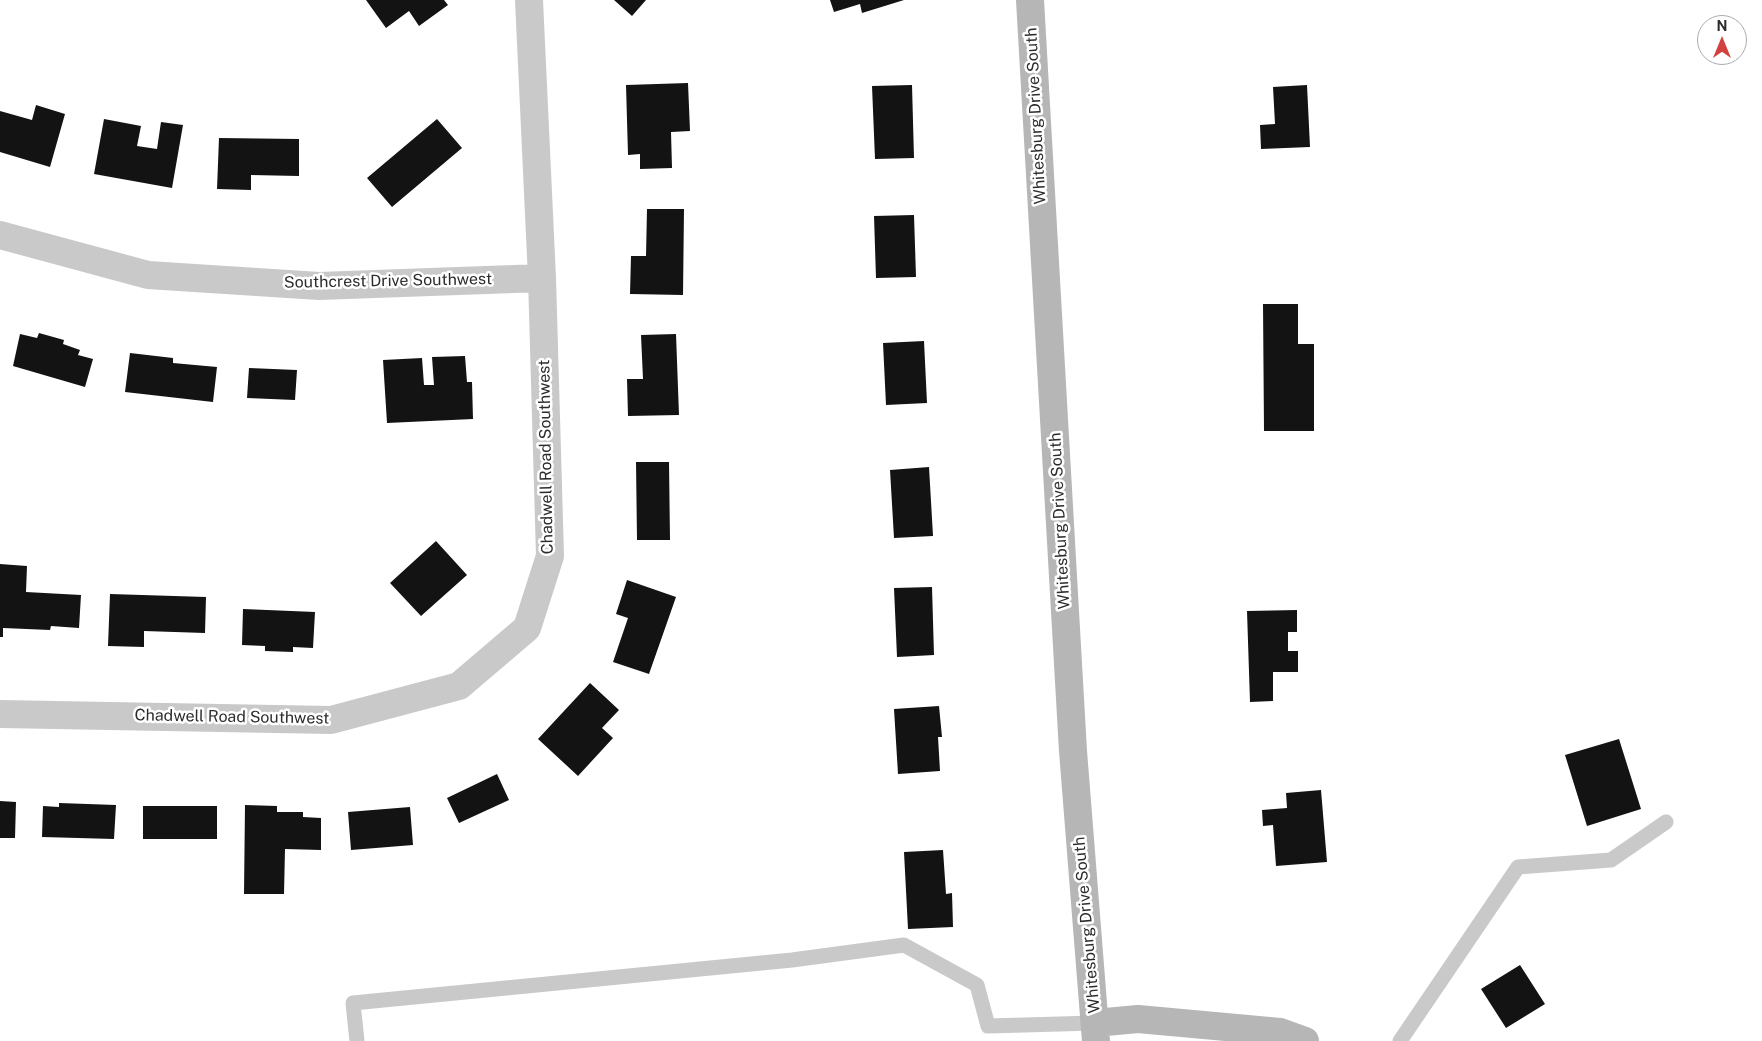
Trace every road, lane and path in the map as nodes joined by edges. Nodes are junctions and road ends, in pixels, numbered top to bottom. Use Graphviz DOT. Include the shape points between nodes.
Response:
graph roads {
  1 [pos="529,0"];
  2 [pos="1030,0"];
  3 [pos="0,235"];
  4 [pos="542,278"];
  5 [pos="0,714"];
  6 [pos="1666,822"];
  7 [pos="1095,1032"];
  8 [pos="357,1041"];
  9 [pos="1306,1041"];
  10 [pos="1400,1041"];
  1 -- 4 [label="street, Chadwell Road Southwest"];
  2 -- 7 [label="main road, Whitesburg Drive South" via="1073,751"];
  3 -- 4 [label="street, Southcrest Drive Southwest" via="148,274 319,286"];
  4 -- 5 [label="street, Chadwell Road Southwest" via="550,556 527,628 459,686 332,720"];
  6 -- 10 [label="lane" via="1611,860 1518,867"];
  7 -- 8 [label="lane" via="988,1026 977,985 904,945 792,960 353,1003"];
  7 -- 9 [label="main road" via="1138,1019 1280,1032"];
}
